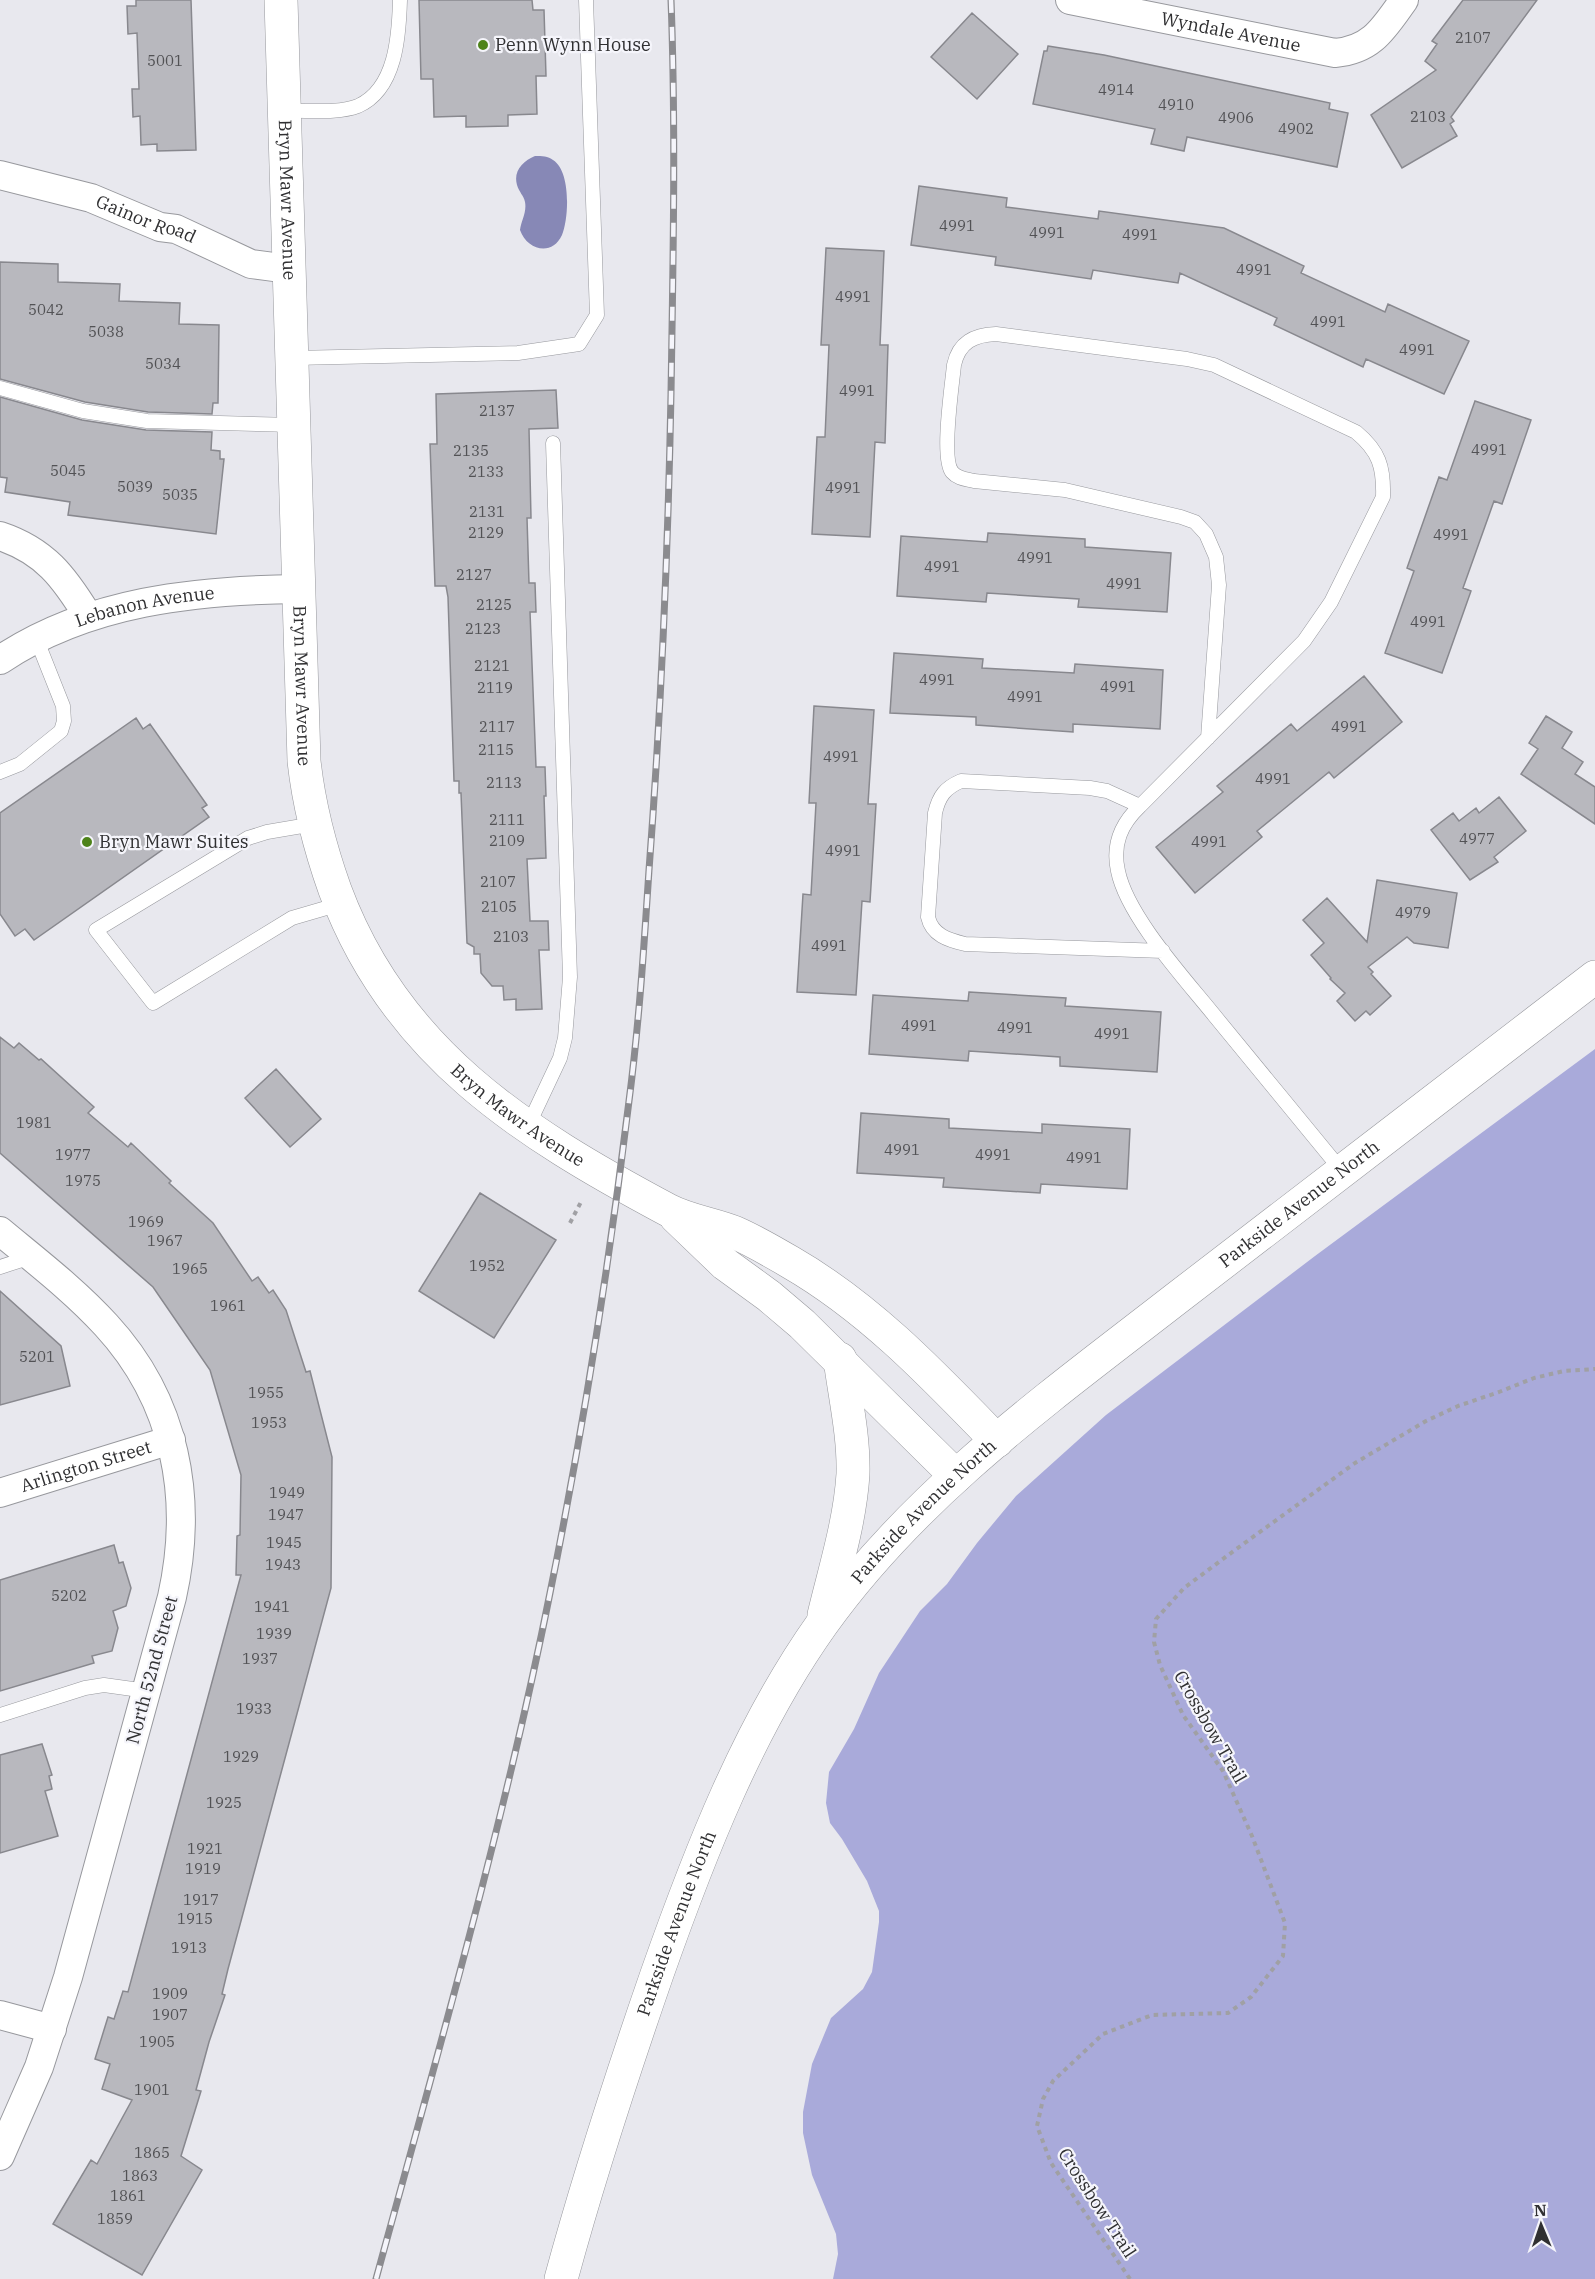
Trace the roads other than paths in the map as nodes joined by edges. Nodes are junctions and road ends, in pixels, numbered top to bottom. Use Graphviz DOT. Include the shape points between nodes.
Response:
graph roads {
  1 [pos="281,0"];
  2 [pos="400,0"];
  3 [pos="586,0"];
  4 [pos="1070,0"];
  5 [pos="1404,0"];
  6 [pos="284,111"];
  7 [pos="0,175"];
  8 [pos="289,269"];
  9 [pos="293,358"];
  10 [pos="0,388"];
  11 [pos="294,425"];
  12 [pos="554,443"];
  13 [pos="0,536"];
  14 [pos="299,589"];
  15 [pos="88,616"];
  16 [pos="36,638"];
  17 [pos="0,660"];
  18 [pos="1208,738"];
  19 [pos="0,772"];
  20 [pos="1140,806"];
  21 [pos="314,824"];
  22 [pos="340,904"];
  23 [pos="1164,951"];
  24 [pos="1595,977"];
  25 [pos="1595,999"];
  26 [pos="1494,1055"];
  27 [pos="527,1127"];
  28 [pos="1342,1172"];
  29 [pos="671,1212"];
  30 [pos="0,1231"];
  31 [pos="31,1257"];
  32 [pos="0,1267"];
  33 [pos="840,1359"];
  34 [pos="171,1440"];
  35 [pos="997,1442"];
  36 [pos="956,1476"];
  37 [pos="0,1492"];
  38 [pos="822,1625"];
  39 [pos="147,1691"];
  40 [pos="0,1715"];
  41 [pos="0,2015"];
  42 [pos="52,2030"];
  43 [pos="0,2156"];
  44 [pos="561,2279"];
  1 -- 6 [label="street, Bryn Mawr Avenue"];
  2 -- 6 [label="lane" via="389,73 370,98 341,109"];
  3 -- 9 [label="lane" via="597,315 579,344 518,353"];
  4 -- 5 [label="street, Wyndale Avenue" via="1335,53 1357,50 1378,35"];
  6 -- 8 [label="street, Bryn Mawr Avenue"];
  7 -- 8 [label="street, Gainor Road" via="91,198 160,227 176,229 251,264"];
  8 -- 9 [label="street, Bryn Mawr Avenue"];
  9 -- 11 [label="street, Bryn Mawr Avenue"];
  10 -- 11 [label="lane" via="83,411 147,422"];
  11 -- 14 [label="street, Bryn Mawr Avenue"];
  12 -- 27 [label="lane" via="570,977 560,1058"];
  13 -- 15 [label="street" via="46,559"];
  14 -- 15 [label="street, Lebanon Avenue" via="186,595"];
  14 -- 21 [label="street, Bryn Mawr Avenue" via="304,761"];
  15 -- 16 [label="street, Lebanon Avenue"];
  16 -- 17 [label="street, Lebanon Avenue"];
  16 -- 19 [label="lane" via="63,706 64,721 61,731 20,764"];
  18 -- 18 [label="lane" via="1219,585 1212,543 1195,522 1181,517 1065,490 974,481 952,472 947,448 954,365 970,338 996,334 1214,365 1356,432 1379,458 1383,497 1331,602 1304,641"];
  18 -- 20 [label="lane"];
  20 -- 23 [label="lane" via="1126,819 1119,836 1118,871 1134,910"];
  20 -- 23 [label="lane" via="1107,790 1067,785 961,781 950,786 938,801 935,813 928,917 930,926 940,935 965,944"];
  21 -- 22 [label="street, Bryn Mawr Avenue"];
  21 -- 22 [label="lane" via="248,838 96,930 153,1003 292,918"];
  22 -- 27 [label="street, Bryn Mawr Avenue" via="376,976 416,1030 461,1075"];
  23 -- 28 [label="lane"];
  24 -- 26 [label="street, Parkside Avenue North"];
  25 -- 26 [label="street"];
  26 -- 28 [label="street, Parkside Avenue North"];
  27 -- 29 [label="street, Bryn Mawr Avenue"];
  28 -- 35 [label="street, Parkside Avenue North" via="1084,1370"];
  29 -- 33 [label="street, Bryn Mawr Avenue" via="725,1264 778,1303"];
  29 -- 35 [label="street, Bryn Mawr Avenue" via="736,1233 838,1293 915,1357"];
  30 -- 31 [label="street, North 52nd Street"];
  31 -- 32 [label="lane"];
  31 -- 34 [label="street, North 52nd Street" via="87,1306 125,1347 154,1396"];
  33 -- 36 [label="street, Bryn Mawr Avenue"];
  33 -- 38 [label="street" via="853,1473 843,1538"];
  34 -- 37 [label="street, Arlington Street"];
  34 -- 39 [label="street, North 52nd Street" via="182,1501 181,1548"];
  35 -- 36 [label="street, Parkside Avenue North"];
  36 -- 38 [label="street, Parkside Avenue North" via="875,1557"];
  38 -- 44 [label="street, Parkside Avenue North" via="746,1756 682,1903"];
  39 -- 40 [label="lane" via="104,1685 85,1688"];
  39 -- 42 [label="street, North 52nd Street"];
  41 -- 42 [label="street"];
  42 -- 43 [label="street, North 52nd Street"];
}
